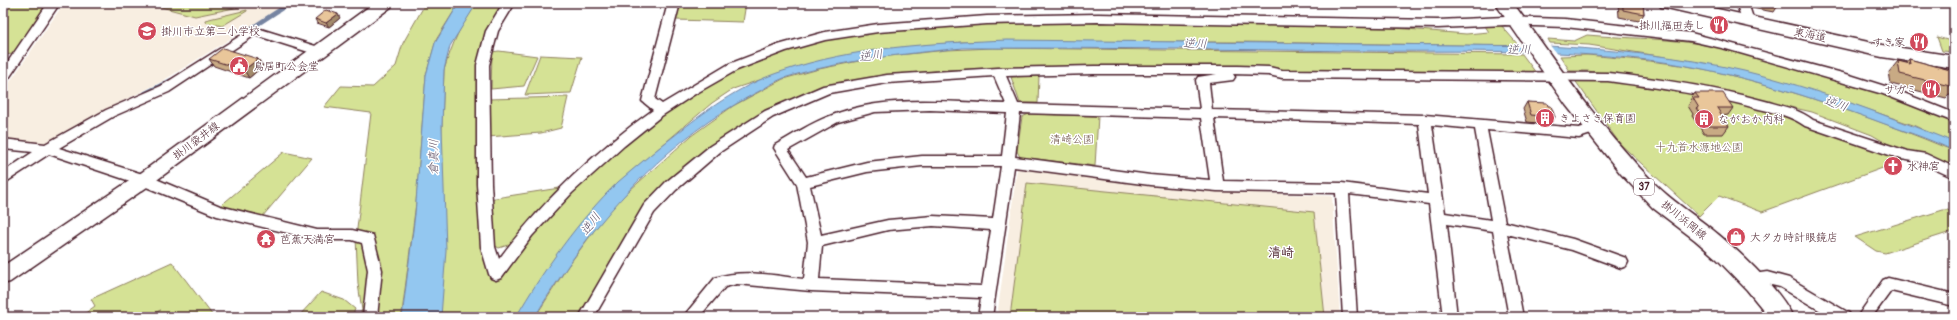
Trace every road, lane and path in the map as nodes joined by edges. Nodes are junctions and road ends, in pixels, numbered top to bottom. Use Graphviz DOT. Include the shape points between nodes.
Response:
graph roads {
  1 [pos="54,3"];
  2 [pos="386,3"];
  3 [pos="509,3"];
  4 [pos="674,3"];
  5 [pos="1504,3"];
  6 [pos="1667,3"];
  7 [pos="1742,3"];
  8 [pos="1748,21"];
  9 [pos="1518,23"];
  10 [pos="318,51"];
  11 [pos="1882,51"];
  12 [pos="1954,62"];
  13 [pos="1954,67"];
  14 [pos="1238,70"];
  15 [pos="998,72"];
  16 [pos="1555,74"];
  17 [pos="3,78"];
  18 [pos="1014,108"];
  19 [pos="662,110"];
  20 [pos="1208,113"];
  21 [pos="1954,118"];
  22 [pos="1425,120"];
  23 [pos="1480,124"];
  24 [pos="1593,129"];
  25 [pos="3,144"];
  26 [pos="47,149"];
  27 [pos="1008,161"];
  28 [pos="1954,173"];
  29 [pos="3,178"];
  30 [pos="144,180"];
  31 [pos="803,183"];
  32 [pos="1218,186"];
  33 [pos="1342,188"];
  34 [pos="1435,200"];
  35 [pos="1439,218"];
  36 [pos="999,224"];
  37 [pos="1499,226"];
  38 [pos="815,242"];
  39 [pos="1621,262"];
  40 [pos="3,276"];
  41 [pos="1752,279"];
  42 [pos="811,285"];
  43 [pos="989,292"];
  44 [pos="1954,300"];
  45 [pos="370,317"];
  46 [pos="586,317"];
  47 [pos="690,317"];
  48 [pos="985,317"];
  49 [pos="1350,317"];
  50 [pos="1450,317"];
  51 [pos="1516,317"];
  52 [pos="1782,317"];
  53 [pos="1844,317"];
  54 [pos="1864,317"];
  1 -- 17 [label="street"];
  2 -- 10 [label="main road, 掛川袋井線"];
  3 -- 19 [label="street" via="492,31 483,65 484,184 488,247 496,274 527,232 567,189 611,149"];
  4 -- 19 [label="street" via="648,101"];
  5 -- 9 [label="main road, 掛川浜岡線 / 37"];
  6 -- 8 [label="main road, 東海道"];
  7 -- 8 [label="street"];
  8 -- 11 [label="main road, 東海道"];
  9 -- 16 [label="main road, 掛川浜岡線 / 37"];
  9 -- 19 [label="street" via="1098,18 987,20 878,28 825,36 782,48 733,67"];
  9 -- 21 [label="street" via="1565,23 1691,37 1772,56 1846,78 1887,91"];
  10 -- 26 [label="street" via="254,32 166,89 110,113"];
  10 -- 30 [label="main road, 掛川袋井線"];
  11 -- 12 [label="main road, 東海道"];
  11 -- 13 [label="street"];
  14 -- 15 [label="street"];
  14 -- 16 [label="street" via="1282,74"];
  14 -- 20 [label="street" via="1232,77 1202,80"];
  15 -- 18 [label="street"];
  15 -- 46 [label="street" via="888,79 828,89 769,114 715,149 671,186 649,209"];
  16 -- 24 [label="main road, 掛川浜岡線 / 37"];
  16 -- 28 [label="street" via="1654,83 1779,108 1798,115 1809,123 1906,156 1921,157"];
  18 -- 20 [label="street"];
  18 -- 27 [label="street"];
  18 -- 31 [label="street" via="876,108 834,119 780,148"];
  20 -- 22 [label="street"];
  20 -- 32 [label="street"];
  22 -- 23 [label="street"];
  22 -- 34 [label="street"];
  23 -- 24 [label="street" via="1579,133"];
  23 -- 37 [label="street"];
  24 -- 41 [label="main road, 掛川浜岡線 / 37" via="1650,192"];
  25 -- 26 [label="street"];
  26 -- 29 [label="street"];
  26 -- 30 [label="street"];
  27 -- 31 [label="street" via="922,161 867,166"];
  27 -- 32 [label="street" via="1150,180"];
  27 -- 36 [label="street"];
  30 -- 40 [label="main road, 掛川袋井線"];
  30 -- 45 [label="street" via="216,211 317,235 352,235 368,239 375,270 374,301"];
  31 -- 38 [label="street"];
  32 -- 33 [label="street"];
  33 -- 34 [label="street"];
  33 -- 49 [label="street"];
  34 -- 35 [label="street"];
  35 -- 37 [label="street"];
  35 -- 50 [label="street"];
  36 -- 38 [label="street" via="933,221 888,225"];
  36 -- 43 [label="street"];
  37 -- 39 [label="street" via="1573,245"];
  37 -- 51 [label="street"];
  38 -- 42 [label="street"];
  41 -- 52 [label="main road, 掛川浜岡線 / 37"];
  41 -- 53 [label="street" via="1767,278 1784,282"];
  42 -- 43 [label="street"];
  42 -- 47 [label="street" via="737,278 720,282"];
  43 -- 48 [label="street"];
  44 -- 54 [label="street" via="1888,284"];
}
